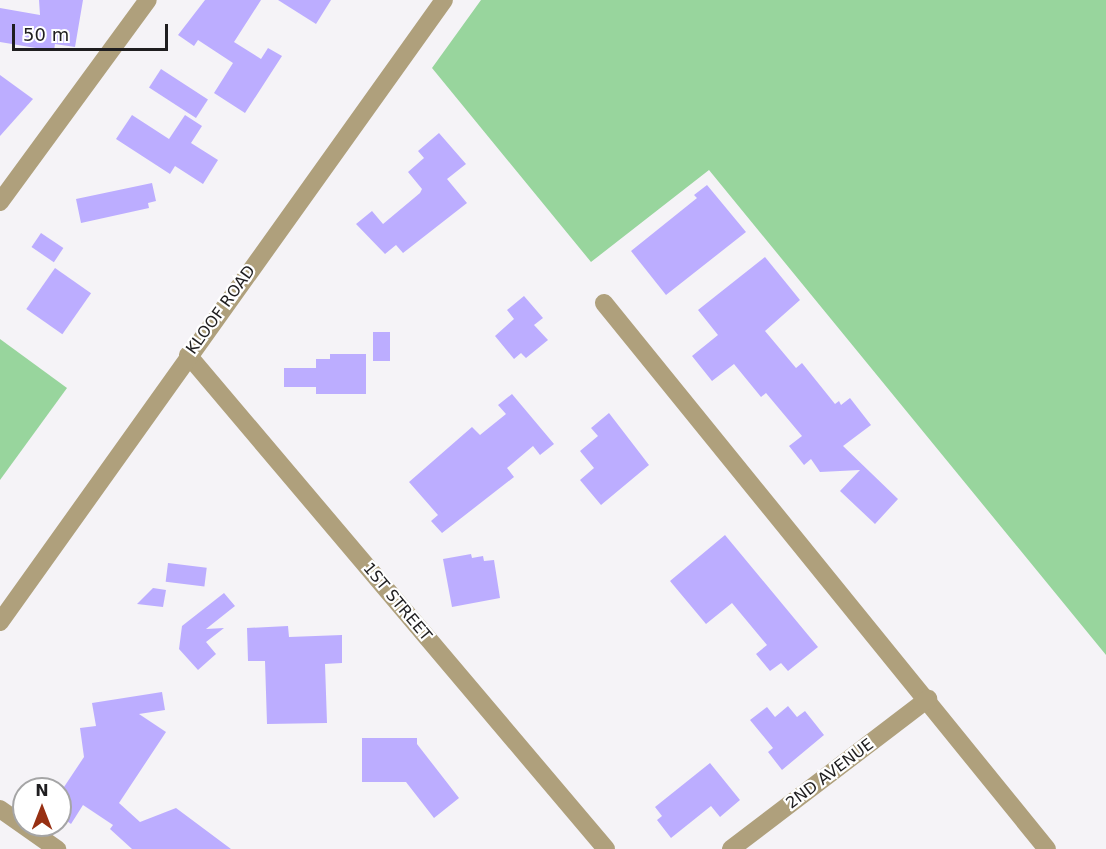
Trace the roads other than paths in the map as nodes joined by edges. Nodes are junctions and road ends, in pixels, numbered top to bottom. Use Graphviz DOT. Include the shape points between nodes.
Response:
graph roads {
  1 [pos="148,0"];
  2 [pos="444,0"];
  3 [pos="0,202"];
  4 [pos="604,303"];
  5 [pos="188,355"];
  6 [pos="0,622"];
  7 [pos="928,699"];
  8 [pos="0,809"];
  9 [pos="57,849"];
  10 [pos="606,849"];
  11 [pos="731,849"];
  12 [pos="1047,849"];
  1 -- 3 [label="street"];
  2 -- 5 [label="street, KLOOF ROAD"];
  4 -- 7 [label="street"];
  5 -- 6 [label="street, KLOOF ROAD"];
  5 -- 10 [label="street, 1ST STREET"];
  7 -- 11 [label="street, 2ND AVENUE"];
  7 -- 12 [label="street"];
  8 -- 9 [label="street"];
}
